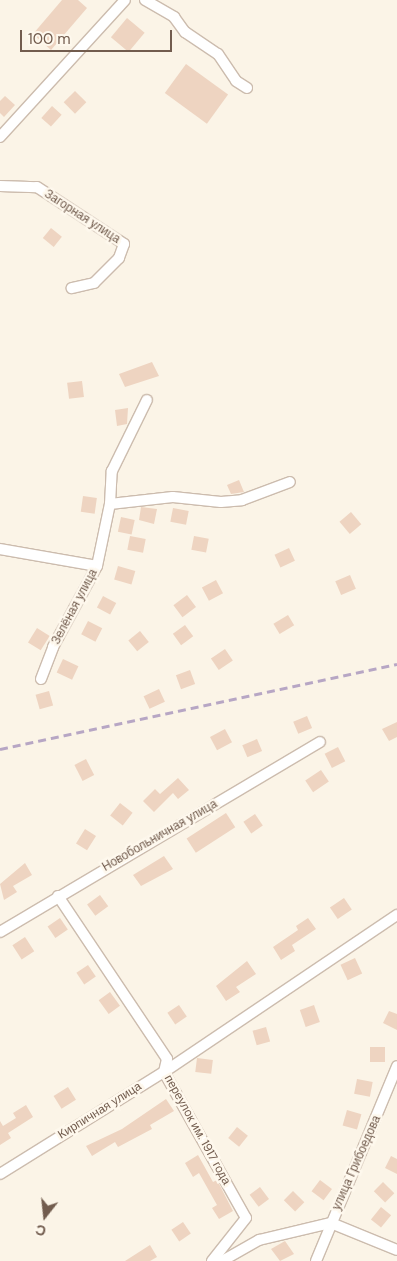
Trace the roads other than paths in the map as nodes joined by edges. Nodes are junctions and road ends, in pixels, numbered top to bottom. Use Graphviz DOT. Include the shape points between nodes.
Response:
graph roads {
  1 [pos="126,0"];
  2 [pos="146,0"];
  3 [pos="247,88"];
  4 [pos="0,136"];
  5 [pos="0,186"];
  6 [pos="72,288"];
  7 [pos="147,400"];
  8 [pos="290,482"];
  9 [pos="110,504"];
  10 [pos="0,548"];
  11 [pos="98,566"];
  12 [pos="41,679"];
  13 [pos="320,742"];
  14 [pos="58,896"];
  15 [pos="397,915"];
  16 [pos="0,932"];
  17 [pos="397,1066"];
  18 [pos="164,1072"];
  19 [pos="0,1174"];
  20 [pos="331,1223"];
  21 [pos="397,1250"];
  22 [pos="212,1261"];
  23 [pos="222,1261"];
  24 [pos="316,1261"];
  1 -- 4 [label="street"];
  2 -- 3 [label="street" via="174,17 185,32 218,54 236,81"];
  5 -- 6 [label="street, Загорная улица" via="36,187 124,244 119,258 94,283"];
  7 -- 9 [label="street, Зелёная улица" via="112,471"];
  8 -- 9 [label="street" via="242,500 221,502 173,497"];
  9 -- 11 [label="street, Зелёная улица"];
  10 -- 11 [label="street"];
  11 -- 12 [label="street, Зелёная улица" via="53,647"];
  13 -- 14 [label="street, Новобольничная улица"];
  14 -- 16 [label="street, Новобольничная улица"];
  14 -- 18 [label="street, переулок им. 1917 года" via="167,1059"];
  15 -- 18 [label="street, Кирпичная улица"];
  17 -- 20 [label="street, улица Грибоедова"];
  18 -- 19 [label="street, Кирпичная улица"];
  18 -- 22 [label="street, переулок им. 1917 года" via="246,1218"];
  20 -- 21 [label="street"];
  20 -- 23 [label="street" via="260,1240"];
  20 -- 24 [label="street, улица Грибоедова"];
}
